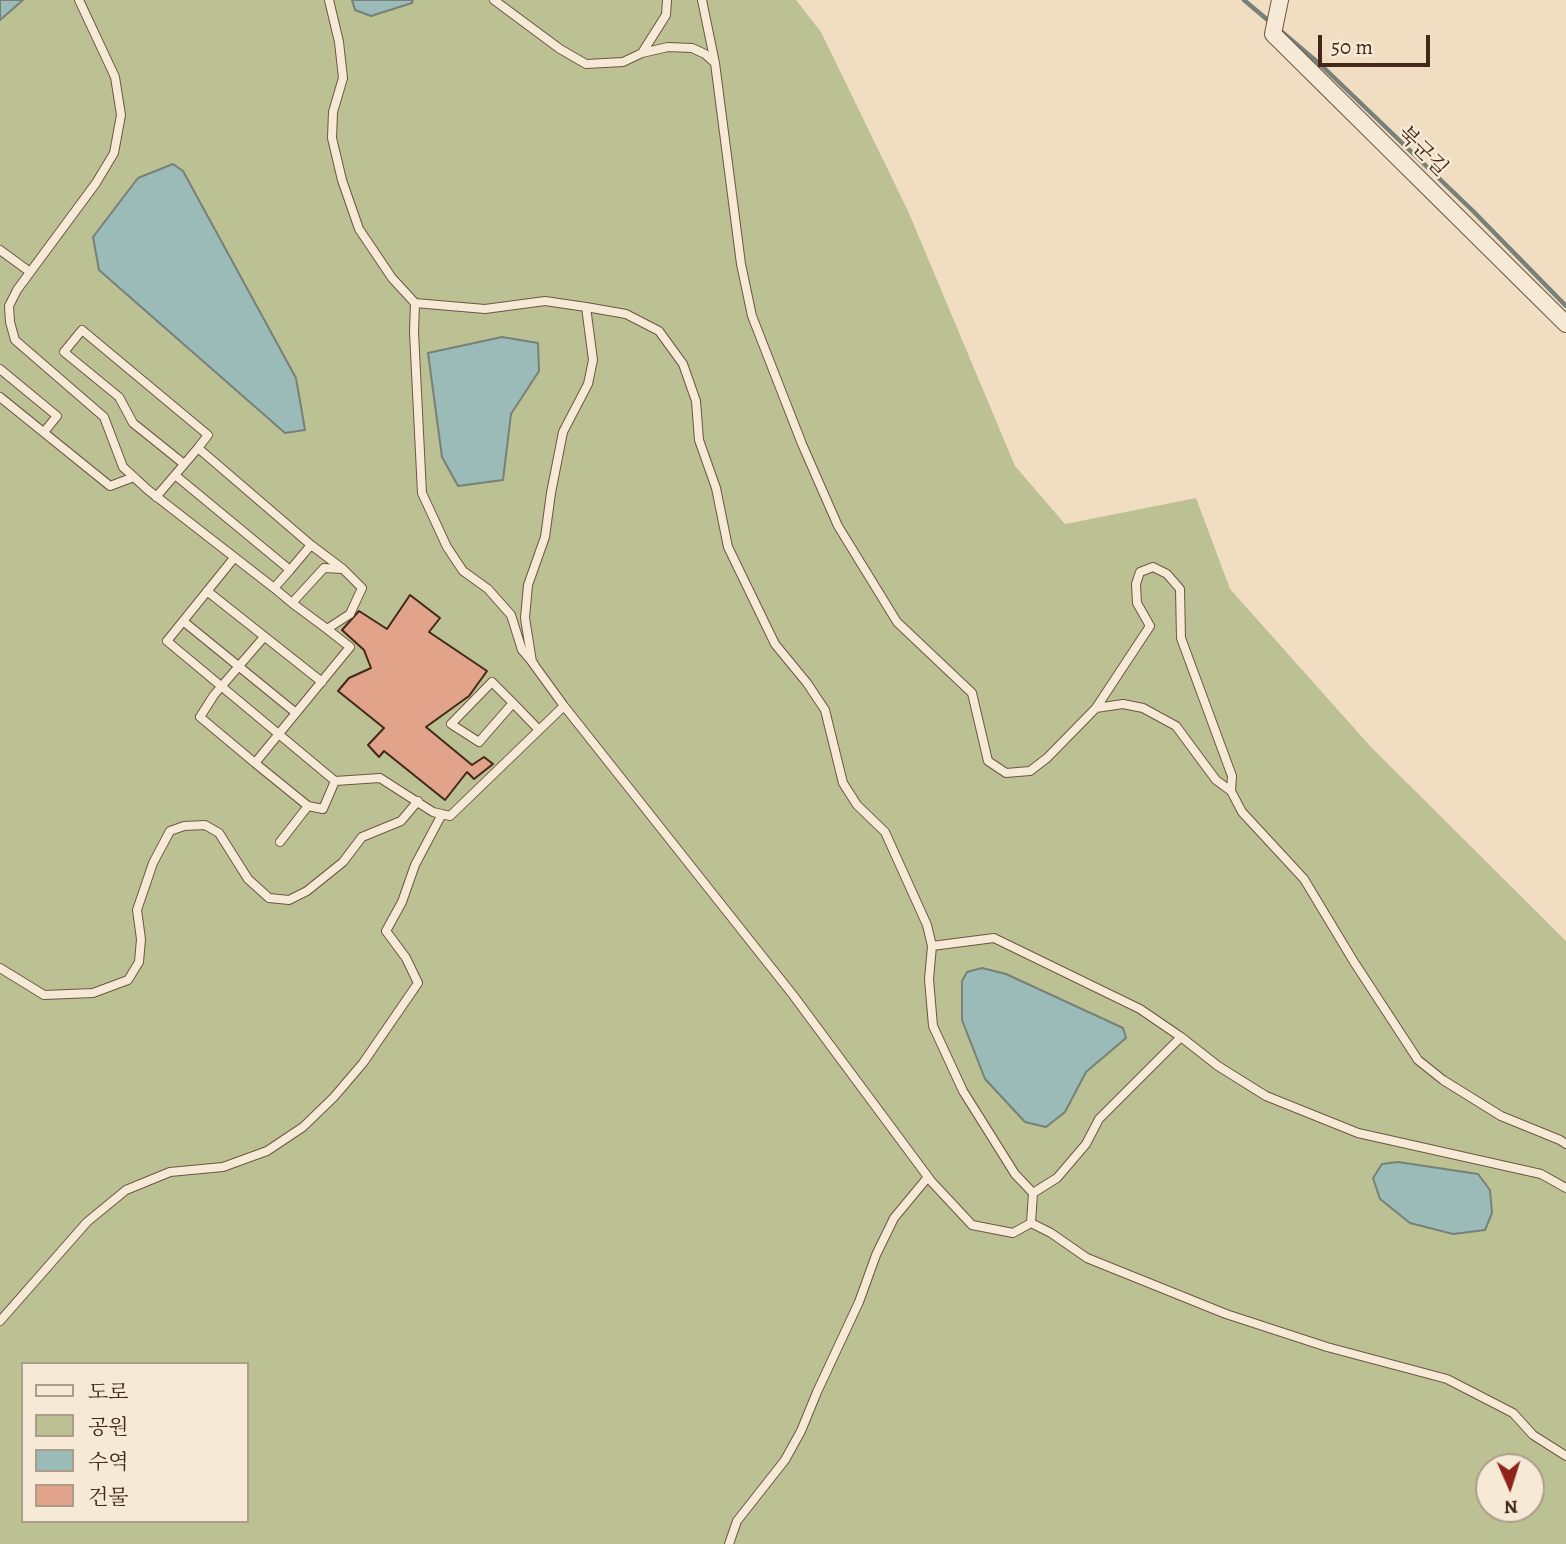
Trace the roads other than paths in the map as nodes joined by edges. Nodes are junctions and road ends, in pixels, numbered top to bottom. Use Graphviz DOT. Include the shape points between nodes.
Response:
graph roads {
  1 [pos="79,0"];
  2 [pos="328,0"];
  3 [pos="494,0"];
  4 [pos="667,0"];
  5 [pos="702,0"];
  6 [pos="1280,7"];
  7 [pos="642,54"];
  8 [pos="715,63"];
  9 [pos="0,250"];
  10 [pos="30,272"];
  11 [pos="415,303"];
  12 [pos="586,307"];
  13 [pos="1566,324"];
  14 [pos="0,369"];
  15 [pos="0,397"];
  16 [pos="44,432"];
  17 [pos="198,447"];
  18 [pos="184,464"];
  19 [pos="175,475"];
  20 [pos="134,477"];
  21 [pos="156,497"];
  22 [pos="311,545"];
  23 [pos="234,558"];
  24 [pos="343,569"];
  25 [pos="290,570"];
  26 [pos="274,588"];
  27 [pos="207,592"];
  28 [pos="292,603"];
  29 [pos="183,621"];
  30 [pos="327,629"];
  31 [pos="264,637"];
  32 [pos="534,664"];
  33 [pos="239,666"];
  34 [pos="322,682"];
  35 [pos="221,687"];
  36 [pos="513,704"];
  37 [pos="564,706"];
  38 [pos="1096,708"];
  39 [pos="296,713"];
  40 [pos="539,730"];
  41 [pos="278,734"];
  42 [pos="255,764"];
  43 [pos="335,782"];
  44 [pos="1231,791"];
  45 [pos="418,801"];
  46 [pos="308,806"];
  47 [pos="442,814"];
  48 [pos="280,842"];
  49 [pos="932,946"];
  50 [pos="0,968"];
  51 [pos="1181,1037"];
  52 [pos="1566,1144"];
  53 [pos="928,1177"];
  54 [pos="1566,1188"];
  55 [pos="1033,1193"];
  56 [pos="1031,1223"];
  57 [pos="0,1321"];
  58 [pos="1566,1456"];
  59 [pos="729,1544"];
  1 -- 10 [label="lane" via="115,77 121,115 114,153"];
  2 -- 11 [label="lane" via="343,78 333,112 332,138 342,180 359,229"];
  3 -- 7 [label="lane" via="586,64 623,62"];
  4 -- 7 [label="lane" via="666,15"];
  5 -- 8 [label="lane"];
  6 -- 13 [label="street, 북군길" via="1273,34"];
  7 -- 8 [label="lane" via="668,47 692,48"];
  8 -- 38 [label="lane" via="752,316 838,526 897,622 972,693 988,761 1006,773 1030,771"];
  9 -- 10 [label="lane"];
  10 -- 20 [label="lane" via="9,306 15,340 104,416 123,467"];
  11 -- 12 [label="lane" via="485,309 545,300"];
  11 -- 32 [label="lane" via="422,493 447,547 463,570 511,615 522,650"];
  12 -- 32 [label="lane" via="593,360 587,384 563,432 545,537 528,585 525,618"];
  12 -- 49 [label="lane" via="626,314 659,331 683,364 728,547 775,644 825,710 843,783 857,805 885,832"];
  14 -- 16 [label="lane" via="57,415"];
  15 -- 16 [label="lane"];
  16 -- 20 [label="lane" via="110,486"];
  17 -- 18 [label="lane"];
  17 -- 18 [label="lane" via="208,435 82,330 64,352 119,397 133,423"];
  17 -- 22 [label="lane"];
  18 -- 19 [label="lane"];
  19 -- 21 [label="lane"];
  19 -- 25 [label="lane"];
  20 -- 21 [label="lane"];
  21 -- 23 [label="lane"];
  22 -- 24 [label="lane"];
  22 -- 25 [label="lane"];
  23 -- 26 [label="lane"];
  23 -- 27 [label="lane"];
  24 -- 28 [label="lane" via="324,568"];
  24 -- 30 [label="lane" via="362,588 350,614"];
  25 -- 26 [label="lane"];
  26 -- 28 [label="lane"];
  27 -- 29 [label="lane"];
  27 -- 31 [label="lane"];
  28 -- 30 [label="lane"];
  29 -- 33 [label="lane"];
  29 -- 35 [label="lane" via="167,641"];
  30 -- 34 [label="lane" via="351,647"];
  31 -- 33 [label="lane"];
  31 -- 34 [label="lane"];
  32 -- 37 [label="lane"];
  33 -- 35 [label="lane"];
  33 -- 39 [label="lane"];
  34 -- 39 [label="lane"];
  35 -- 41 [label="lane"];
  35 -- 42 [label="lane" via="200,717"];
  36 -- 36 [label="lane" via="492,682 451,724 479,742"];
  36 -- 40 [label="lane"];
  37 -- 40 [label="lane"];
  37 -- 53 [label="lane" via="793,995"];
  38 -- 44 [label="lane" via="1123,704 1143,708 1176,726 1216,780"];
  38 -- 44 [label="lane" via="1150,626 1137,603 1136,584 1140,572 1153,567 1180,589 1181,638 1232,776"];
  39 -- 41 [label="lane"];
  40 -- 47 [label="lane" via="450,816"];
  41 -- 42 [label="lane"];
  41 -- 43 [label="lane"];
  42 -- 46 [label="lane"];
  43 -- 45 [label="lane" via="380,778"];
  43 -- 46 [label="lane" via="323,809"];
  44 -- 52 [label="lane" via="1242,812 1304,879 1418,1060 1501,1116"];
  45 -- 47 [label="lane"];
  45 -- 50 [label="lane" via="401,821 362,837 343,862 289,900 269,898 248,879 219,833 205,825 170,831 137,910 139,962 128,980 93,993 44,995"];
  46 -- 48 [label="lane"];
  47 -- 57 [label="lane" via="386,931 418,983 334,1097 303,1127 267,1151 223,1167 170,1172 126,1190 87,1223"];
  49 -- 51 [label="lane" via="994,938 1140,1009"];
  49 -- 55 [label="lane" via="933,1026 963,1091 1015,1174"];
  51 -- 54 [label="lane" via="1266,1096 1359,1133 1541,1174"];
  51 -- 55 [label="lane" via="1099,1119 1086,1144 1057,1178"];
  53 -- 56 [label="lane" via="972,1225 1013,1233"];
  53 -- 59 [label="lane" via="894,1218 801,1431 785,1460 737,1521"];
  55 -- 56 [label="lane"];
  56 -- 58 [label="lane" via="1087,1258 1226,1314 1447,1379 1513,1413 1533,1435"];
}
